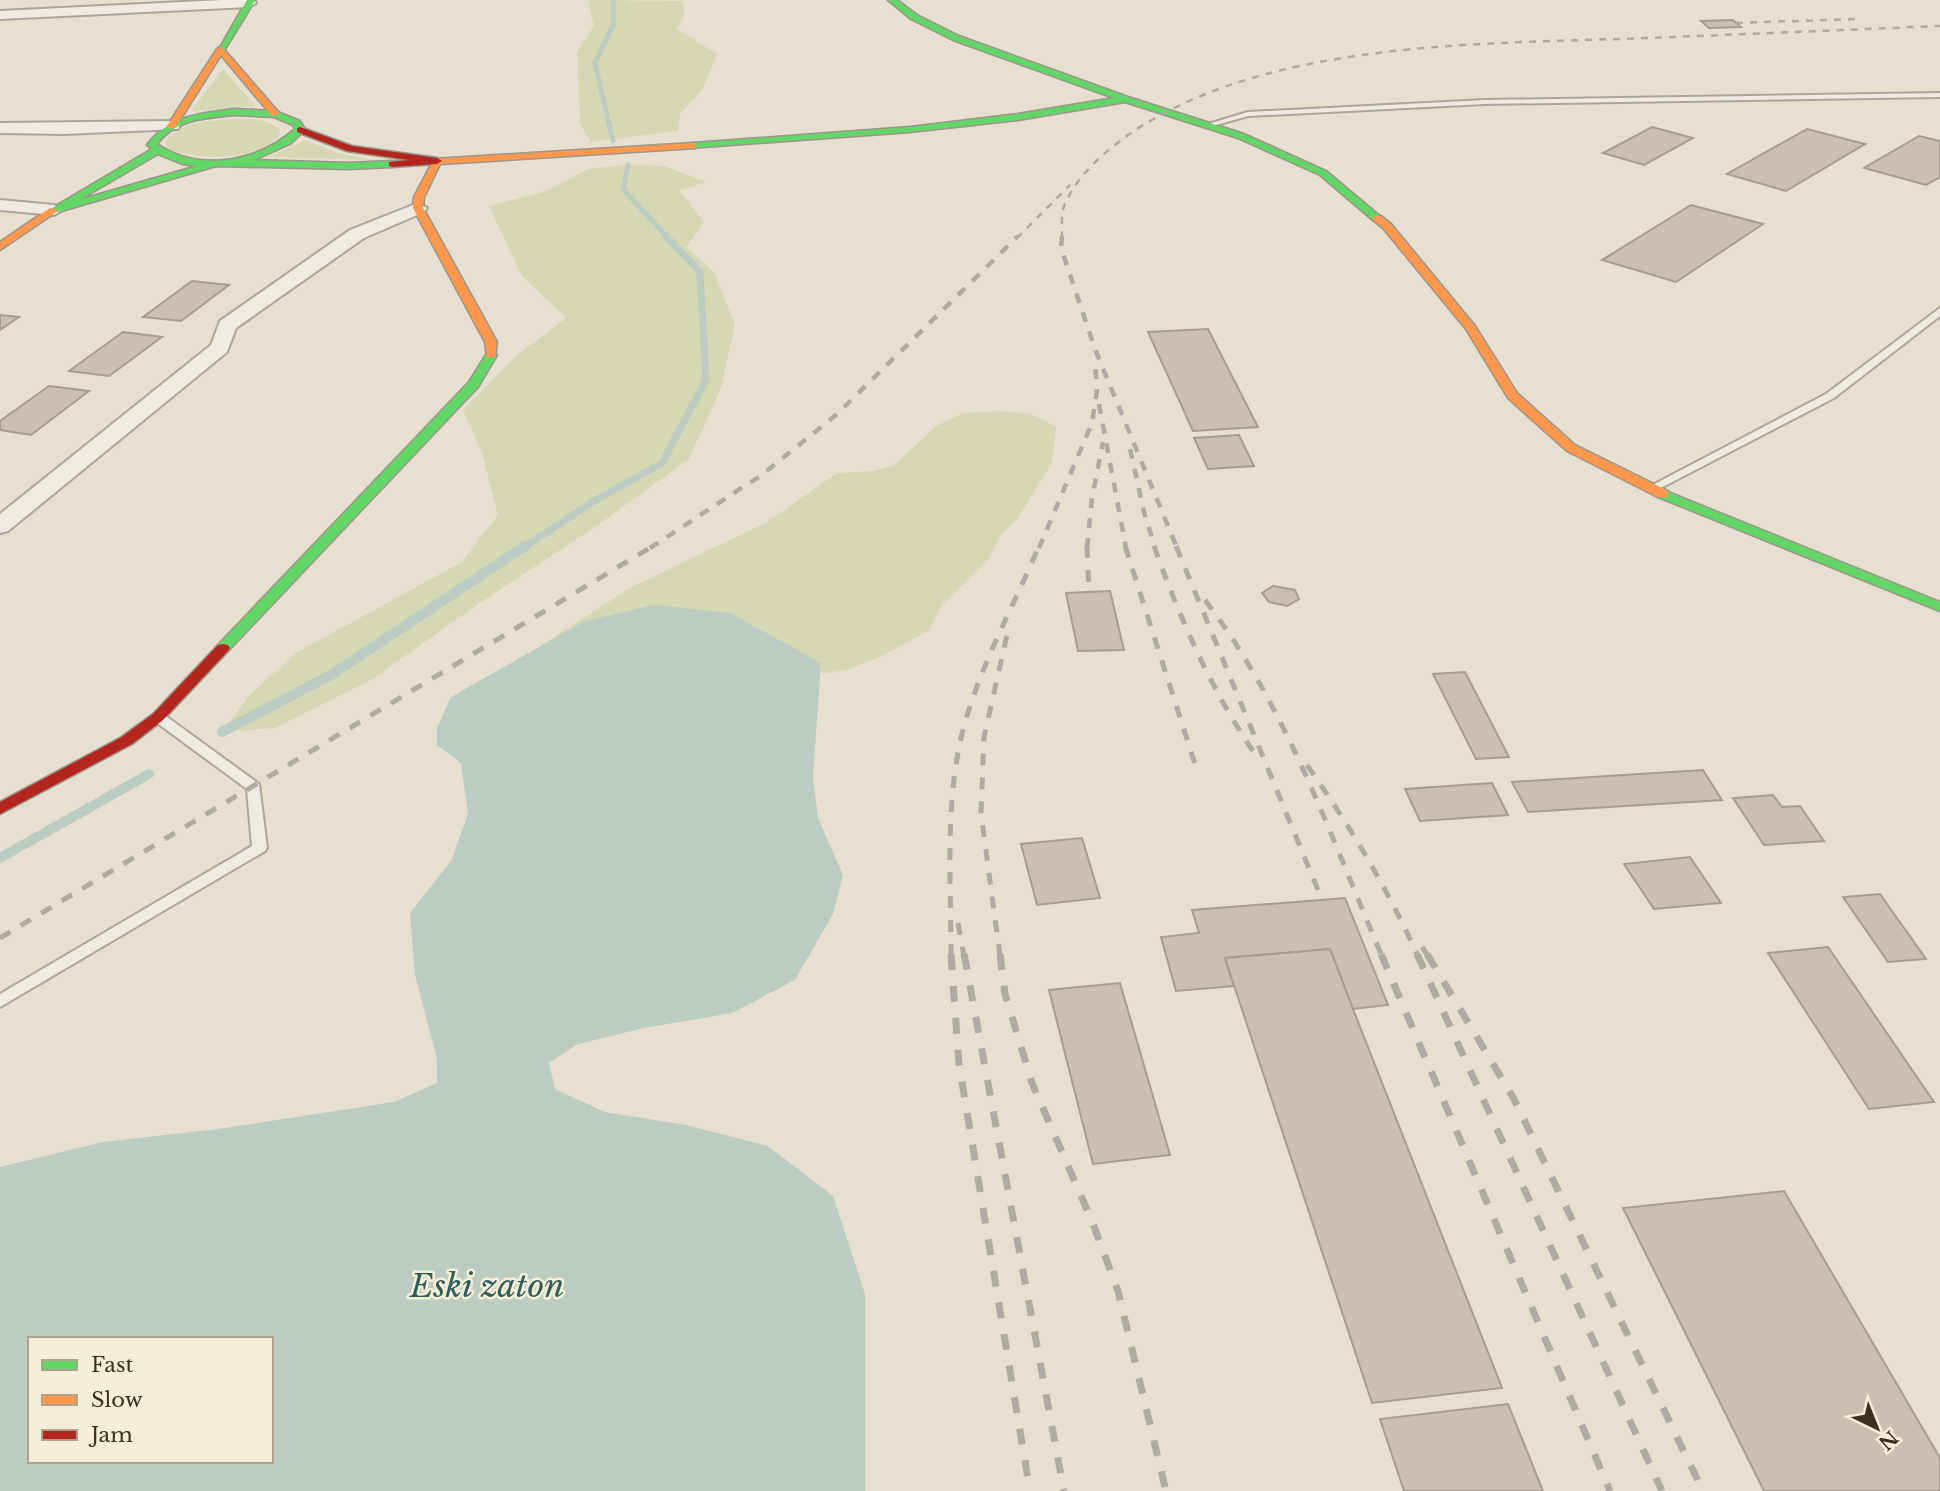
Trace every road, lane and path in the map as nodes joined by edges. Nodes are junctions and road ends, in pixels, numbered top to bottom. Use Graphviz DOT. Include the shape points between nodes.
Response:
graph roads {
  1 [pos="892,0"];
  2 [pos="250,1"];
  3 [pos="30,6"];
  4 [pos="0,15"];
  5 [pos="221,49"];
  6 [pos="1940,95"];
  7 [pos="1125,99"];
  8 [pos="275,114"];
  9 [pos="1209,125"];
  10 [pos="172,126"];
  11 [pos="0,128"];
  12 [pos="300,130"];
  13 [pos="156,151"];
  14 [pos="437,161"];
  15 [pos="221,162"];
  16 [pos="0,205"];
  17 [pos="418,208"];
  18 [pos="54,210"];
  19 [pos="0,247"];
  20 [pos="1940,312"];
  21 [pos="1651,489"];
  22 [pos="0,526"];
  23 [pos="1940,607"];
  24 [pos="158,717"];
  25 [pos="0,809"];
  26 [pos="0,1001"];
  1 -- 7 [label="street" via="956,38"];
  2 -- 3 [label="street"];
  2 -- 5 [label="street"];
  3 -- 4 [label="street"];
  5 -- 8 [label="street"];
  5 -- 10 [label="street"];
  6 -- 9 [label="lane" via="1485,102 1248,114"];
  7 -- 9 [label="street"];
  7 -- 14 [label="street" via="937,127 737,145"];
  8 -- 10 [label="street" via="234,112"];
  8 -- 12 [label="street" via="298,123"];
  9 -- 21 [label="street" via="1323,173 1360,202 1387,226 1471,328 1512,395 1571,448"];
  10 -- 11 [label="street"];
  10 -- 13 [label="street" via="154,139"];
  12 -- 14 [label="street" via="369,155"];
  12 -- 15 [label="street" via="296,138 277,149"];
  13 -- 15 [label="street" via="181,160"];
  13 -- 18 [label="street"];
  14 -- 15 [label="street" via="296,166"];
  14 -- 17 [label="street"];
  15 -- 18 [label="street"];
  16 -- 18 [label="street"];
  17 -- 22 [label="street" via="357,234 227,325 220,348"];
  17 -- 24 [label="street" via="491,342 491,356 474,384"];
  18 -- 19 [label="street"];
  20 -- 21 [label="lane" via="1830,396"];
  21 -- 23 [label="street"];
  24 -- 25 [label="street" via="126,741"];
  24 -- 26 [label="lane" via="254,788 260,848"];
}
